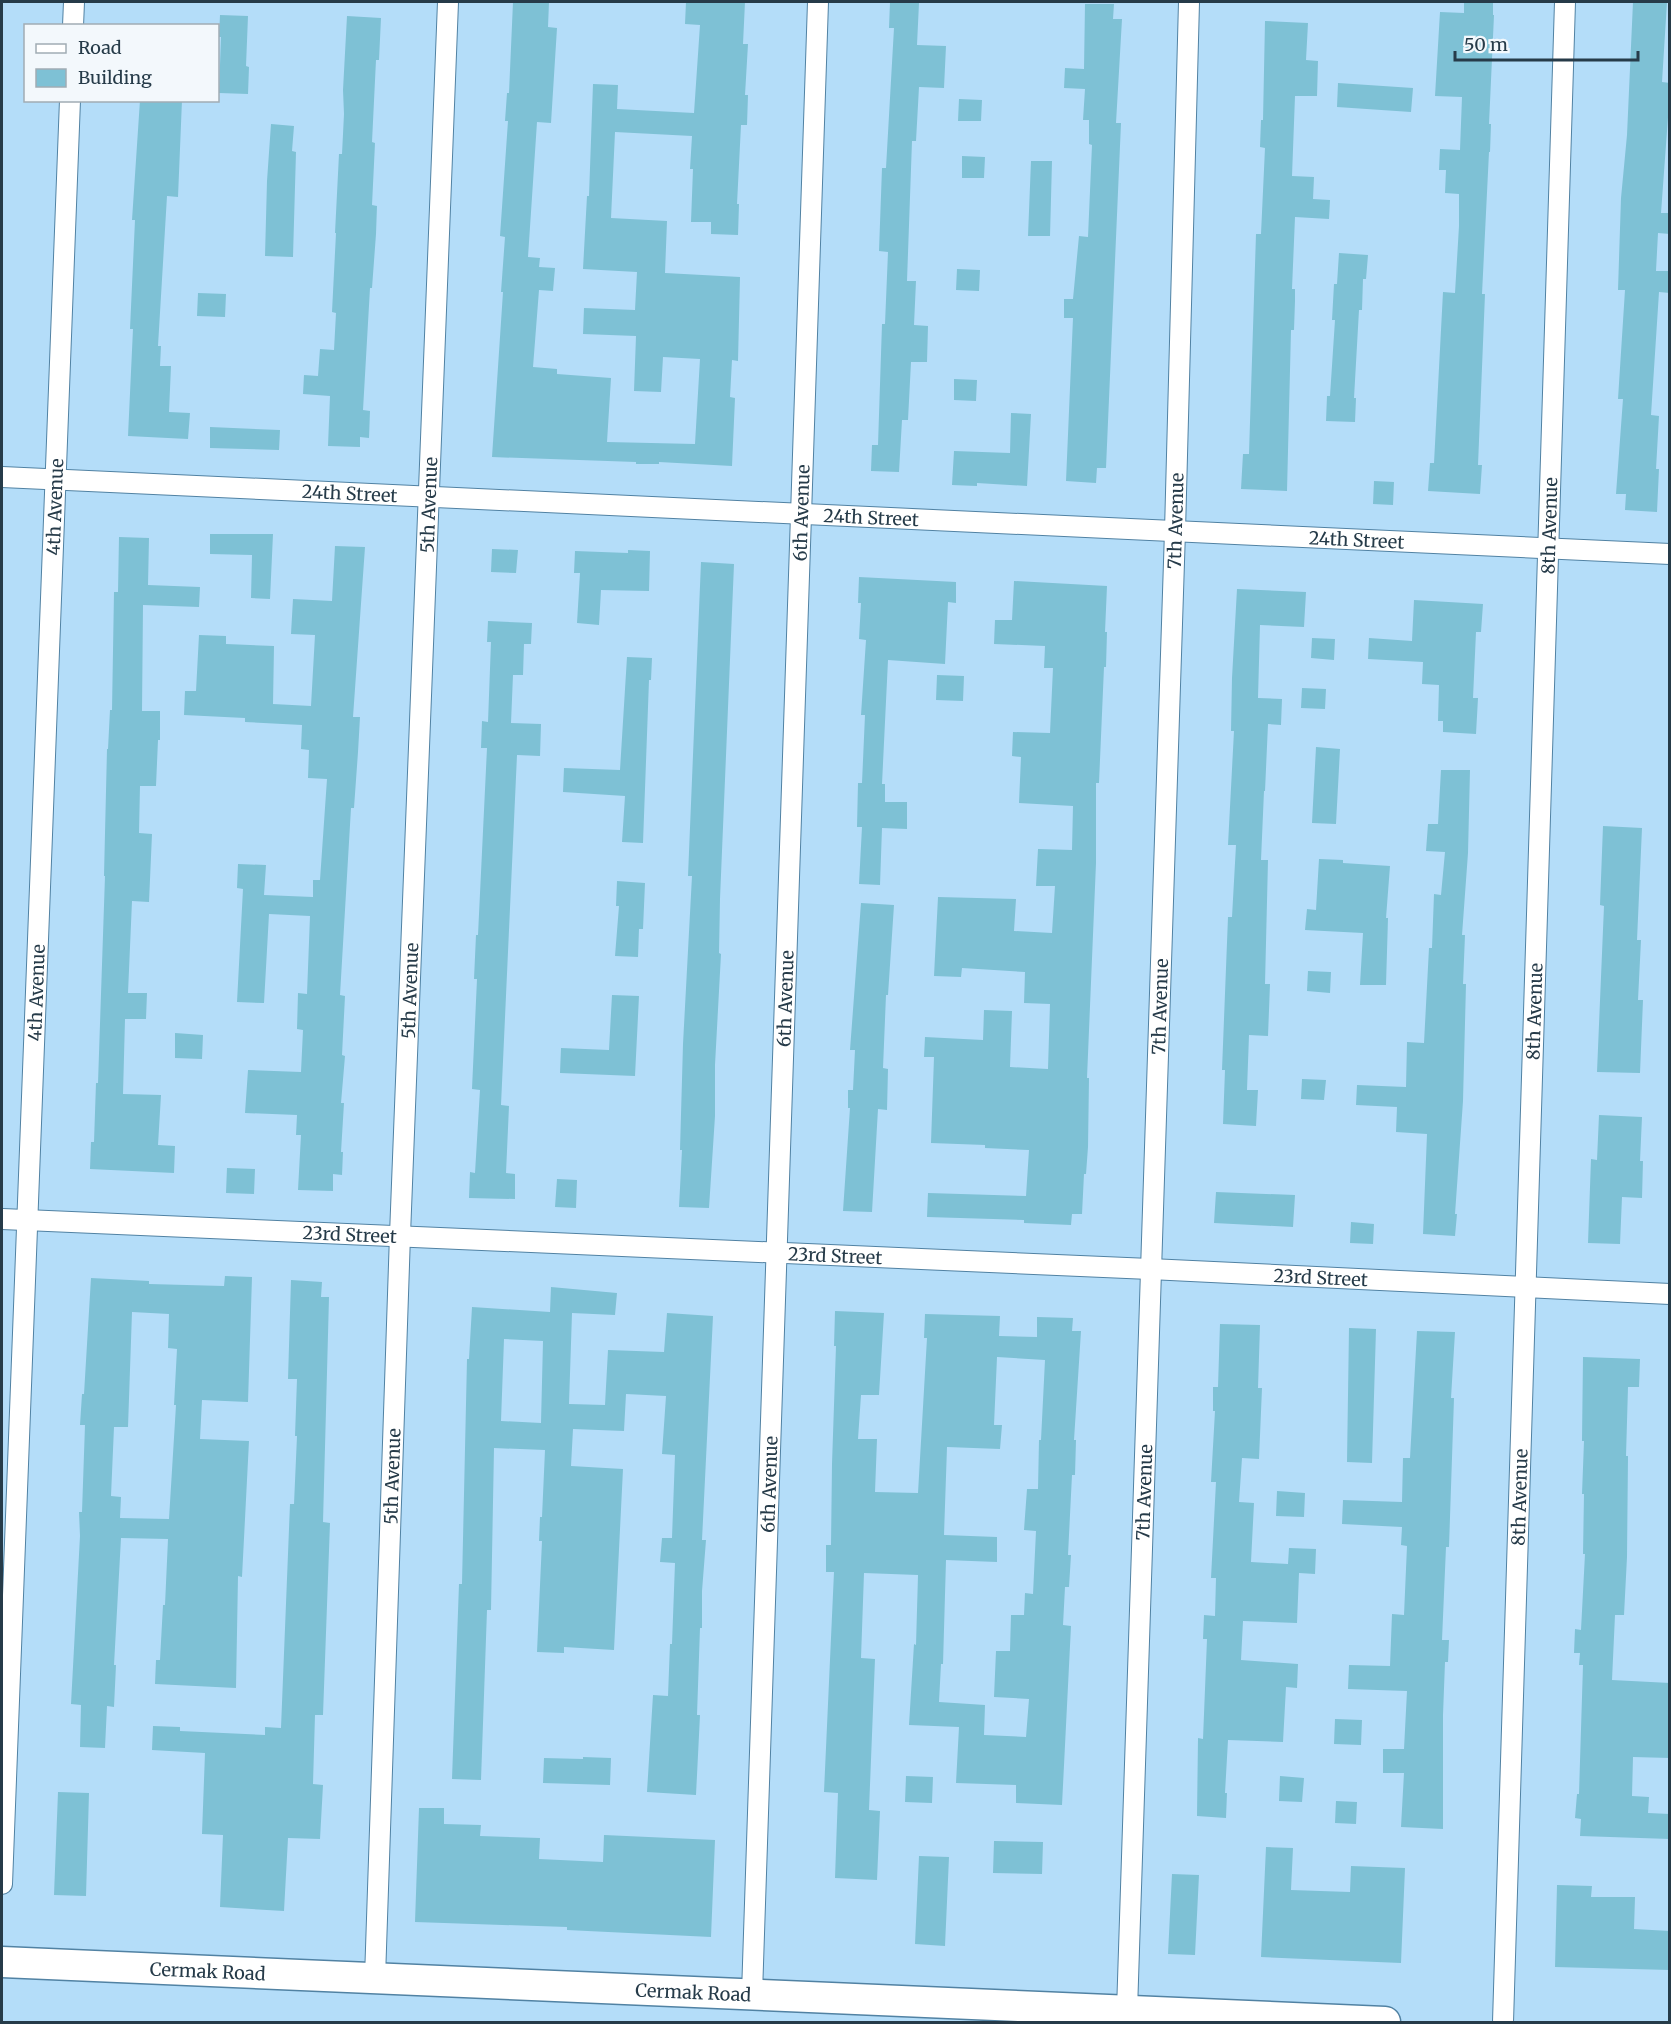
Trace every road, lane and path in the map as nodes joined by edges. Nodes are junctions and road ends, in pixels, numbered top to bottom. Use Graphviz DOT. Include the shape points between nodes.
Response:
graph roads {
  1 [pos="74,2"];
  2 [pos="448,2"];
  3 [pos="818,2"];
  4 [pos="1189,2"];
  5 [pos="1565,2"];
  6 [pos="73,24"];
  7 [pos="70,102"];
  8 [pos="2,477"];
  9 [pos="55,480"];
  10 [pos="428,497"];
  11 [pos="801,514"];
  12 [pos="1174,531"];
  13 [pos="1548,548"];
  14 [pos="1670,554"];
  15 [pos="2,1219"];
  16 [pos="26,1220"];
  17 [pos="400,1235"];
  18 [pos="776,1254"];
  19 [pos="1150,1269"];
  20 [pos="1525,1287"];
  21 [pos="1670,1294"];
  22 [pos="2,1884"];
  23 [pos="2,1962"];
  24 [pos="375,1978"];
  25 [pos="752,1994"];
  26 [pos="1127,2011"];
  27 [pos="1385,2022"];
  28 [pos="1503,2022"];
  1 -- 6 [label="street"];
  2 -- 10 [label="street, 5th Avenue"];
  3 -- 11 [label="street, 6th Avenue"];
  4 -- 12 [label="street, 7th Avenue"];
  5 -- 13 [label="street, 8th Avenue"];
  7 -- 9 [label="street, 4th Avenue"];
  8 -- 9 [label="street, 24th Street"];
  9 -- 10 [label="street, 24th Street"];
  9 -- 16 [label="street, 4th Avenue"];
  10 -- 11 [label="street, 24th Street"];
  10 -- 17 [label="street, 5th Avenue"];
  11 -- 12 [label="street, 24th Street"];
  11 -- 18 [label="street, 6th Avenue"];
  12 -- 13 [label="street, 24th Street"];
  12 -- 19 [label="street, 7th Avenue"];
  13 -- 14 [label="street, 24th Street"];
  13 -- 20 [label="street, 8th Avenue"];
  15 -- 16 [label="street, 23rd Street"];
  16 -- 17 [label="street, 23rd Street"];
  16 -- 22 [label="street, 4th Avenue"];
  17 -- 18 [label="street, 23rd Street"];
  17 -- 24 [label="street, 5th Avenue"];
  18 -- 19 [label="street, 23rd Street"];
  18 -- 25 [label="street, 6th Avenue"];
  19 -- 20 [label="street, 23rd Street"];
  19 -- 26 [label="street, 7th Avenue"];
  20 -- 21 [label="street, 23rd Street"];
  20 -- 28 [label="street, 8th Avenue"];
  23 -- 24 [label="main road, Cermak Road"];
  24 -- 25 [label="main road, Cermak Road"];
  25 -- 26 [label="main road, Cermak Road"];
  26 -- 27 [label="main road, Cermak Road"];
}
